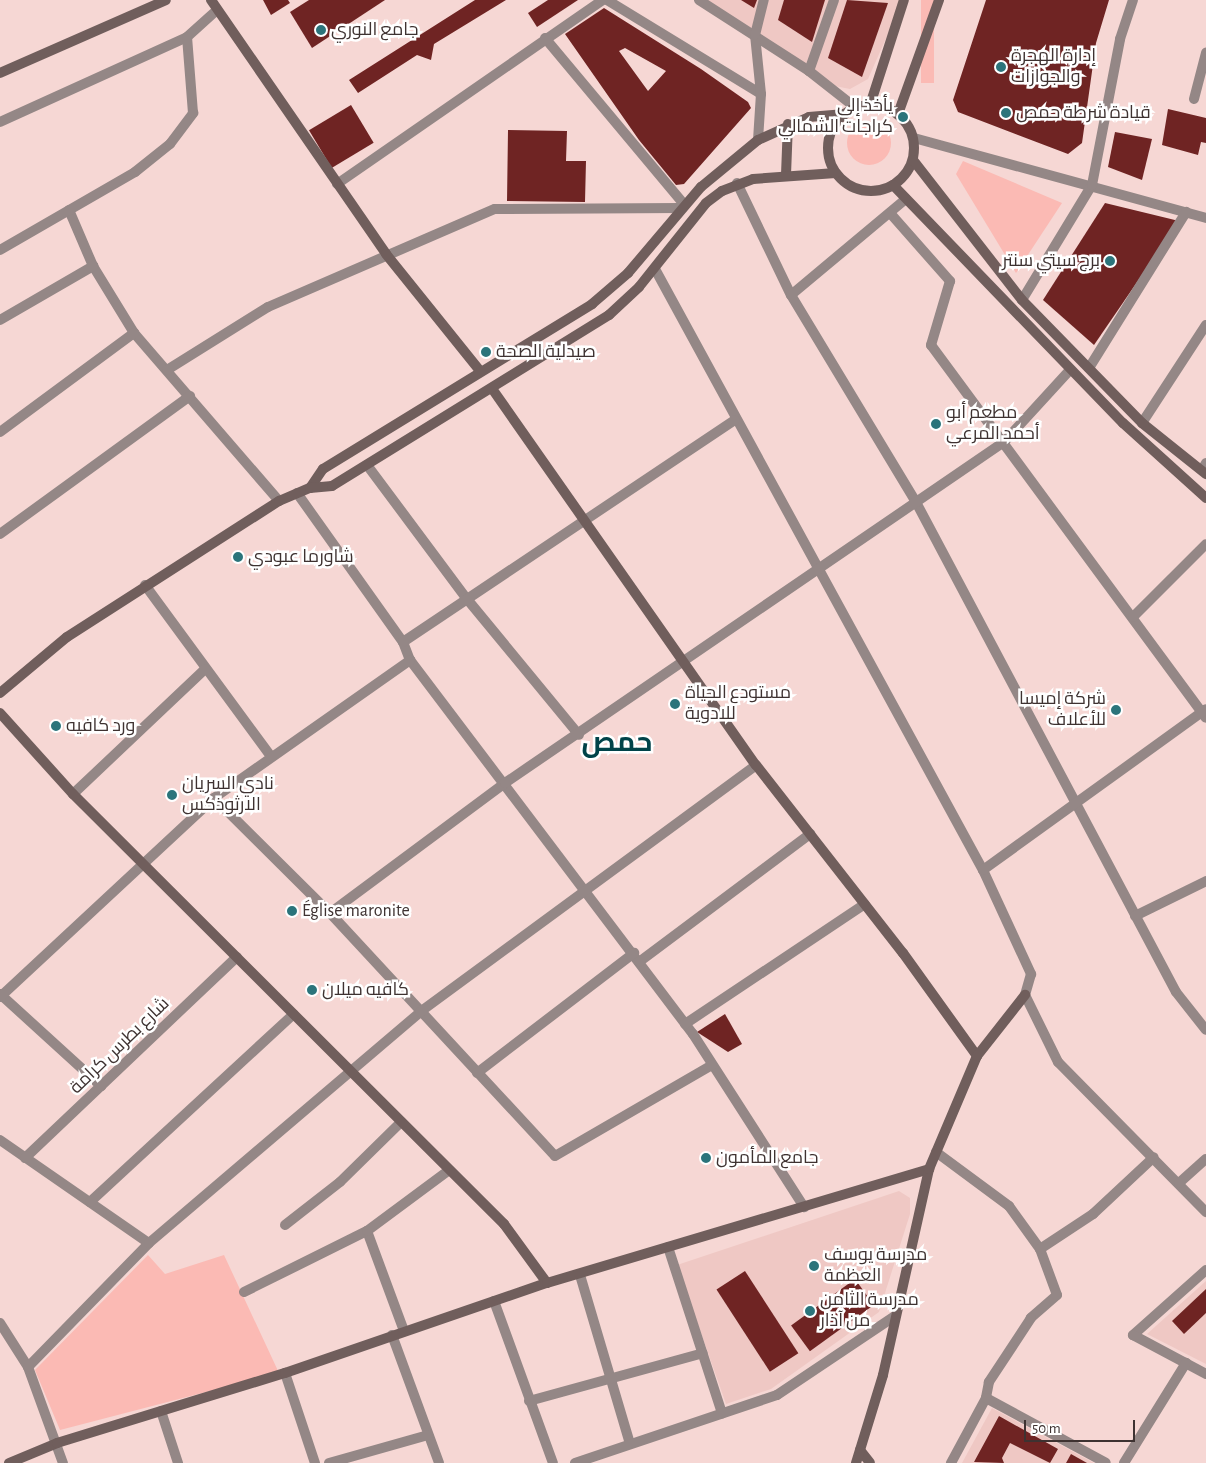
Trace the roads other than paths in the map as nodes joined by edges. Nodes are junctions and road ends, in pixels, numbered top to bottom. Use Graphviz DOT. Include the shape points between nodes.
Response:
graph roads {
  1 [pos="166,0"];
  2 [pos="211,0"];
  3 [pos="603,0"];
  4 [pos="607,0"];
  5 [pos="764,0"];
  6 [pos="834,0"];
  7 [pos="904,0"];
  8 [pos="939,0"];
  9 [pos="1133,0"];
  10 [pos="702,1"];
  11 [pos="216,11"];
  12 [pos="755,36"];
  13 [pos="187,37"];
  14 [pos="545,38"];
  15 [pos="1206,53"];
  16 [pos="809,71"];
  17 [pos="0,73"];
  18 [pos="761,94"];
  19 [pos="1194,99"];
  20 [pos="870,105"];
  21 [pos="856,108"];
  22 [pos="845,114"];
  23 [pos="898,114"];
  24 [pos="0,122"];
  25 [pos="788,124"];
  26 [pos="914,138"];
  27 [pos="758,140"];
  28 [pos="913,160"];
  29 [pos="836,173"];
  30 [pos="786,175"];
  31 [pos="737,183"];
  32 [pos="337,184"];
  33 [pos="893,185"];
  34 [pos="1092,185"];
  35 [pos="906,199"];
  36 [pos="683,206"];
  37 [pos="69,210"];
  38 [pos="1186,212"];
  39 [pos="890,213"];
  40 [pos="1206,218"];
  41 [pos="0,250"];
  42 [pos="386,254"];
  43 [pos="92,266"];
  44 [pos="655,269"];
  45 [pos="790,295"];
  46 [pos="1022,300"];
  47 [pos="0,320"];
  48 [pos="1206,325"];
  49 [pos="134,333"];
  50 [pos="1089,368"];
  51 [pos="167,370"];
  52 [pos="1070,370"];
  53 [pos="480,371"];
  54 [pos="493,390"];
  55 [pos="190,396"];
  56 [pos="734,420"];
  57 [pos="1142,423"];
  58 [pos="0,432"];
  59 [pos="1004,442"];
  60 [pos="368,465"];
  61 [pos="1204,469"];
  62 [pos="310,488"];
  63 [pos="297,493"];
  64 [pos="1206,498"];
  65 [pos="279,501"];
  66 [pos="917,504"];
  67 [pos="584,518"];
  68 [pos="0,534"];
  69 [pos="1206,544"];
  70 [pos="818,573"];
  71 [pos="145,585"];
  72 [pos="466,599"];
  73 [pos="1132,618"];
  74 [pos="403,642"];
  75 [pos="410,660"];
  76 [pos="685,662"];
  77 [pos="205,669"];
  78 [pos="0,693"];
  79 [pos="0,713"];
  80 [pos="1205,713"];
  81 [pos="579,735"];
  82 [pos="270,755"];
  83 [pos="756,765"];
  84 [pos="505,783"];
  85 [pos="73,794"];
  86 [pos="214,798"];
  87 [pos="1075,808"];
  88 [pos="810,834"];
  89 [pos="143,865"];
  90 [pos="983,870"];
  91 [pos="1206,881"];
  92 [pos="585,888"];
  93 [pos="865,904"];
  94 [pos="330,913"];
  95 [pos="1135,916"];
  96 [pos="236,957"];
  97 [pos="637,958"];
  98 [pos="1025,995"];
  99 [pos="0,996"];
  100 [pos="420,1012"];
  101 [pos="294,1014"];
  102 [pos="685,1024"];
  103 [pos="1206,1030"];
  104 [pos="977,1056"];
  105 [pos="712,1064"];
  106 [pos="351,1071"];
  107 [pos="478,1073"];
  108 [pos="102,1086"];
  109 [pos="401,1122"];
  110 [pos="0,1140"];
  111 [pos="936,1152"];
  112 [pos="25,1158"];
  113 [pos="1154,1158"];
  114 [pos="1206,1159"];
  115 [pos="929,1169"];
  116 [pos="449,1170"];
  117 [pos="1179,1183"];
  118 [pos="90,1202"];
  119 [pos="804,1207"];
  120 [pos="1206,1212"];
  121 [pos="285,1225"];
  122 [pos="367,1231"];
  123 [pos="149,1243"];
  124 [pos="668,1247"];
  125 [pos="1040,1249"];
  126 [pos="1206,1270"];
  127 [pos="580,1275"];
  128 [pos="547,1283"];
  129 [pos="244,1292"];
  130 [pos="494,1301"];
  131 [pos="895,1316"];
  132 [pos="0,1323"];
  133 [pos="404,1330"];
  134 [pos="392,1335"];
  135 [pos="703,1353"];
  136 [pos="1186,1363"];
  137 [pos="28,1367"];
  138 [pos="285,1373"];
  139 [pos="1206,1374"];
  140 [pos="611,1378"];
  141 [pos="986,1398"];
  142 [pos="529,1401"];
  143 [pos="161,1411"];
  144 [pos="722,1413"];
  145 [pos="428,1435"];
  146 [pos="57,1443"];
  147 [pos="630,1444"];
  148 [pos="860,1450"];
  149 [pos="9,1463"];
  150 [pos="63,1463"];
  151 [pos="178,1463"];
  152 [pos="315,1463"];
  153 [pos="329,1463"];
  154 [pos="439,1463"];
  155 [pos="553,1463"];
  156 [pos="575,1463"];
  157 [pos="856,1463"];
  158 [pos="870,1463"];
  159 [pos="951,1463"];
  160 [pos="1106,1463"];
  161 [pos="1124,1463"];
  1 -- 17 [label="main road"];
  2 -- 11 [label="main road"];
  3 -- 14 [label="street"];
  4 -- 18 [label="street"];
  5 -- 12 [label="street"];
  6 -- 16 [label="street"];
  7 -- 20 [label="main road"];
  8 -- 23 [label="main road"];
  9 -- 34 [label="street" via="1120,39"];
  10 -- 12 [label="street"];
  11 -- 13 [label="street"];
  11 -- 32 [label="main road"];
  12 -- 16 [label="street"];
  12 -- 18 [label="street"];
  13 -- 24 [label="street"];
  13 -- 37 [label="street" via="193,113 170,144 136,172"];
  14 -- 32 [label="street"];
  14 -- 36 [label="street"];
  15 -- 19 [label="street"];
  16 -- 21 [label="street"];
  18 -- 27 [label="street"];
  20 -- 21 [label="main road"];
  20 -- 23 [label="main road"];
  21 -- 22 [label="main road"];
  22 -- 25 [label="main road" via="827,113"];
  22 -- 29 [label="main road" via="834,126 829,142 829,158"];
  23 -- 26 [label="main road"];
  25 -- 27 [label="main road"];
  25 -- 30 [label="main road"];
  26 -- 28 [label="main road"];
  26 -- 34 [label="street"];
  27 -- 36 [label="main road" via="719,170"];
  28 -- 33 [label="main road" via="906,174"];
  28 -- 46 [label="main road"];
  29 -- 30 [label="main road"];
  29 -- 33 [label="main road" via="862,190"];
  30 -- 31 [label="main road"];
  31 -- 44 [label="main road" via="706,203"];
  31 -- 45 [label="street"];
  32 -- 42 [label="main road"];
  33 -- 35 [label="main road"];
  34 -- 38 [label="street"];
  34 -- 46 [label="street"];
  35 -- 39 [label="street"];
  35 -- 52 [label="main road"];
  36 -- 42 [label="street" via="495,210"];
  36 -- 53 [label="main road" via="628,273 599,299"];
  37 -- 41 [label="street"];
  37 -- 43 [label="street"];
  38 -- 40 [label="street"];
  38 -- 50 [label="street"];
  39 -- 45 [label="street"];
  39 -- 59 [label="street" via="950,282 931,345"];
  42 -- 51 [label="street" via="268,306"];
  42 -- 53 [label="main road"];
  43 -- 47 [label="street"];
  43 -- 49 [label="street"];
  44 -- 54 [label="main road" via="609,315"];
  44 -- 56 [label="street"];
  45 -- 66 [label="street"];
  46 -- 50 [label="main road"];
  48 -- 57 [label="street"];
  49 -- 51 [label="street"];
  49 -- 58 [label="street"];
  50 -- 57 [label="main road"];
  51 -- 55 [label="street"];
  52 -- 59 [label="street"];
  52 -- 64 [label="main road"];
  53 -- 62 [label="main road" via="323,469"];
  54 -- 60 [label="main road"];
  54 -- 67 [label="main road"];
  55 -- 65 [label="street"];
  55 -- 68 [label="street"];
  56 -- 67 [label="street"];
  56 -- 70 [label="street"];
  57 -- 61 [label="main road"];
  59 -- 66 [label="street"];
  59 -- 73 [label="street"];
  60 -- 62 [label="main road" via="332,486"];
  60 -- 72 [label="street"];
  62 -- 63 [label="main road"];
  63 -- 65 [label="main road"];
  63 -- 74 [label="street"];
  65 -- 71 [label="main road"];
  66 -- 70 [label="street"];
  66 -- 87 [label="street"];
  67 -- 72 [label="street"];
  67 -- 76 [label="main road"];
  69 -- 73 [label="street"];
  70 -- 76 [label="street"];
  70 -- 90 [label="street"];
  71 -- 77 [label="street"];
  71 -- 78 [label="main road" via="66,637"];
  72 -- 74 [label="street"];
  72 -- 81 [label="street"];
  73 -- 80 [label="street"];
  74 -- 75 [label="street"];
  75 -- 82 [label="street"];
  75 -- 84 [label="street"];
  76 -- 81 [label="street"];
  76 -- 83 [label="main road"];
  77 -- 82 [label="street"];
  77 -- 85 [label="street"];
  79 -- 85 [label="main road"];
  80 -- 87 [label="street"];
  81 -- 84 [label="street"];
  82 -- 86 [label="street"];
  83 -- 88 [label="main road"];
  83 -- 92 [label="street"];
  84 -- 92 [label="street"];
  84 -- 94 [label="street"];
  85 -- 89 [label="main road"];
  86 -- 89 [label="street"];
  86 -- 94 [label="street"];
  87 -- 90 [label="street"];
  87 -- 95 [label="street"];
  88 -- 93 [label="main road"];
  88 -- 97 [label="street"];
  89 -- 96 [label="main road"];
  89 -- 99 [label="street"];
  90 -- 98 [label="street" via="1031,974"];
  91 -- 95 [label="street"];
  92 -- 97 [label="street"];
  92 -- 100 [label="street"];
  93 -- 102 [label="street"];
  93 -- 104 [label="main road"];
  94 -- 100 [label="street"];
  95 -- 103 [label="street" via="1176,992"];
  96 -- 101 [label="main road"];
  96 -- 108 [label="street, شارع بطرس كرامة"];
  97 -- 102 [label="street"];
  97 -- 107 [label="street"];
  98 -- 104 [label="main road"];
  98 -- 113 [label="street" via="1058,1062"];
  99 -- 108 [label="street"];
  100 -- 106 [label="street"];
  100 -- 107 [label="street"];
  101 -- 106 [label="main road"];
  101 -- 118 [label="street"];
  102 -- 105 [label="street"];
  104 -- 111 [label="main road"];
  105 -- 107 [label="street" via="555,1156"];
  105 -- 119 [label="street"];
  106 -- 109 [label="main road"];
  106 -- 123 [label="street"];
  108 -- 112 [label="street, شارع بطرس كرامة"];
  109 -- 116 [label="main road"];
  109 -- 121 [label="street" via="340,1182"];
  110 -- 112 [label="street"];
  111 -- 115 [label="main road"];
  111 -- 125 [label="street" via="1009,1206"];
  112 -- 118 [label="street"];
  113 -- 117 [label="street"];
  113 -- 125 [label="street" via="1093,1214"];
  114 -- 117 [label="street"];
  115 -- 119 [label="main road"];
  115 -- 131 [label="main road"];
  116 -- 122 [label="street"];
  116 -- 128 [label="main road" via="504,1224"];
  117 -- 120 [label="street"];
  118 -- 123 [label="street"];
  119 -- 124 [label="main road"];
  122 -- 129 [label="street"];
  122 -- 133 [label="street"];
  123 -- 137 [label="street"];
  124 -- 127 [label="main road"];
  124 -- 135 [label="street"];
  125 -- 141 [label="street" via="1057,1296 1031,1318 989,1382"];
  126 -- 136 [label="street" via="1132,1335"];
  127 -- 128 [label="main road"];
  127 -- 140 [label="street"];
  128 -- 130 [label="main road"];
  130 -- 133 [label="main road"];
  130 -- 142 [label="street"];
  131 -- 144 [label="street" via="777,1394"];
  131 -- 148 [label="main road" via="883,1375"];
  132 -- 137 [label="street"];
  133 -- 134 [label="main road"];
  134 -- 138 [label="main road"];
  134 -- 145 [label="street"];
  135 -- 140 [label="street"];
  135 -- 144 [label="street"];
  136 -- 139 [label="street"];
  136 -- 161 [label="street"];
  137 -- 146 [label="street"];
  138 -- 143 [label="main road"];
  138 -- 152 [label="street"];
  140 -- 142 [label="street"];
  140 -- 147 [label="street"];
  141 -- 159 [label="street"];
  141 -- 160 [label="street"];
  142 -- 155 [label="street"];
  143 -- 146 [label="main road"];
  143 -- 151 [label="street"];
  144 -- 147 [label="street"];
  145 -- 153 [label="street"];
  145 -- 154 [label="street"];
  146 -- 149 [label="main road"];
  146 -- 150 [label="street"];
  147 -- 156 [label="street"];
  148 -- 157 [label="main road"];
  148 -- 158 [label="main road"];
}
